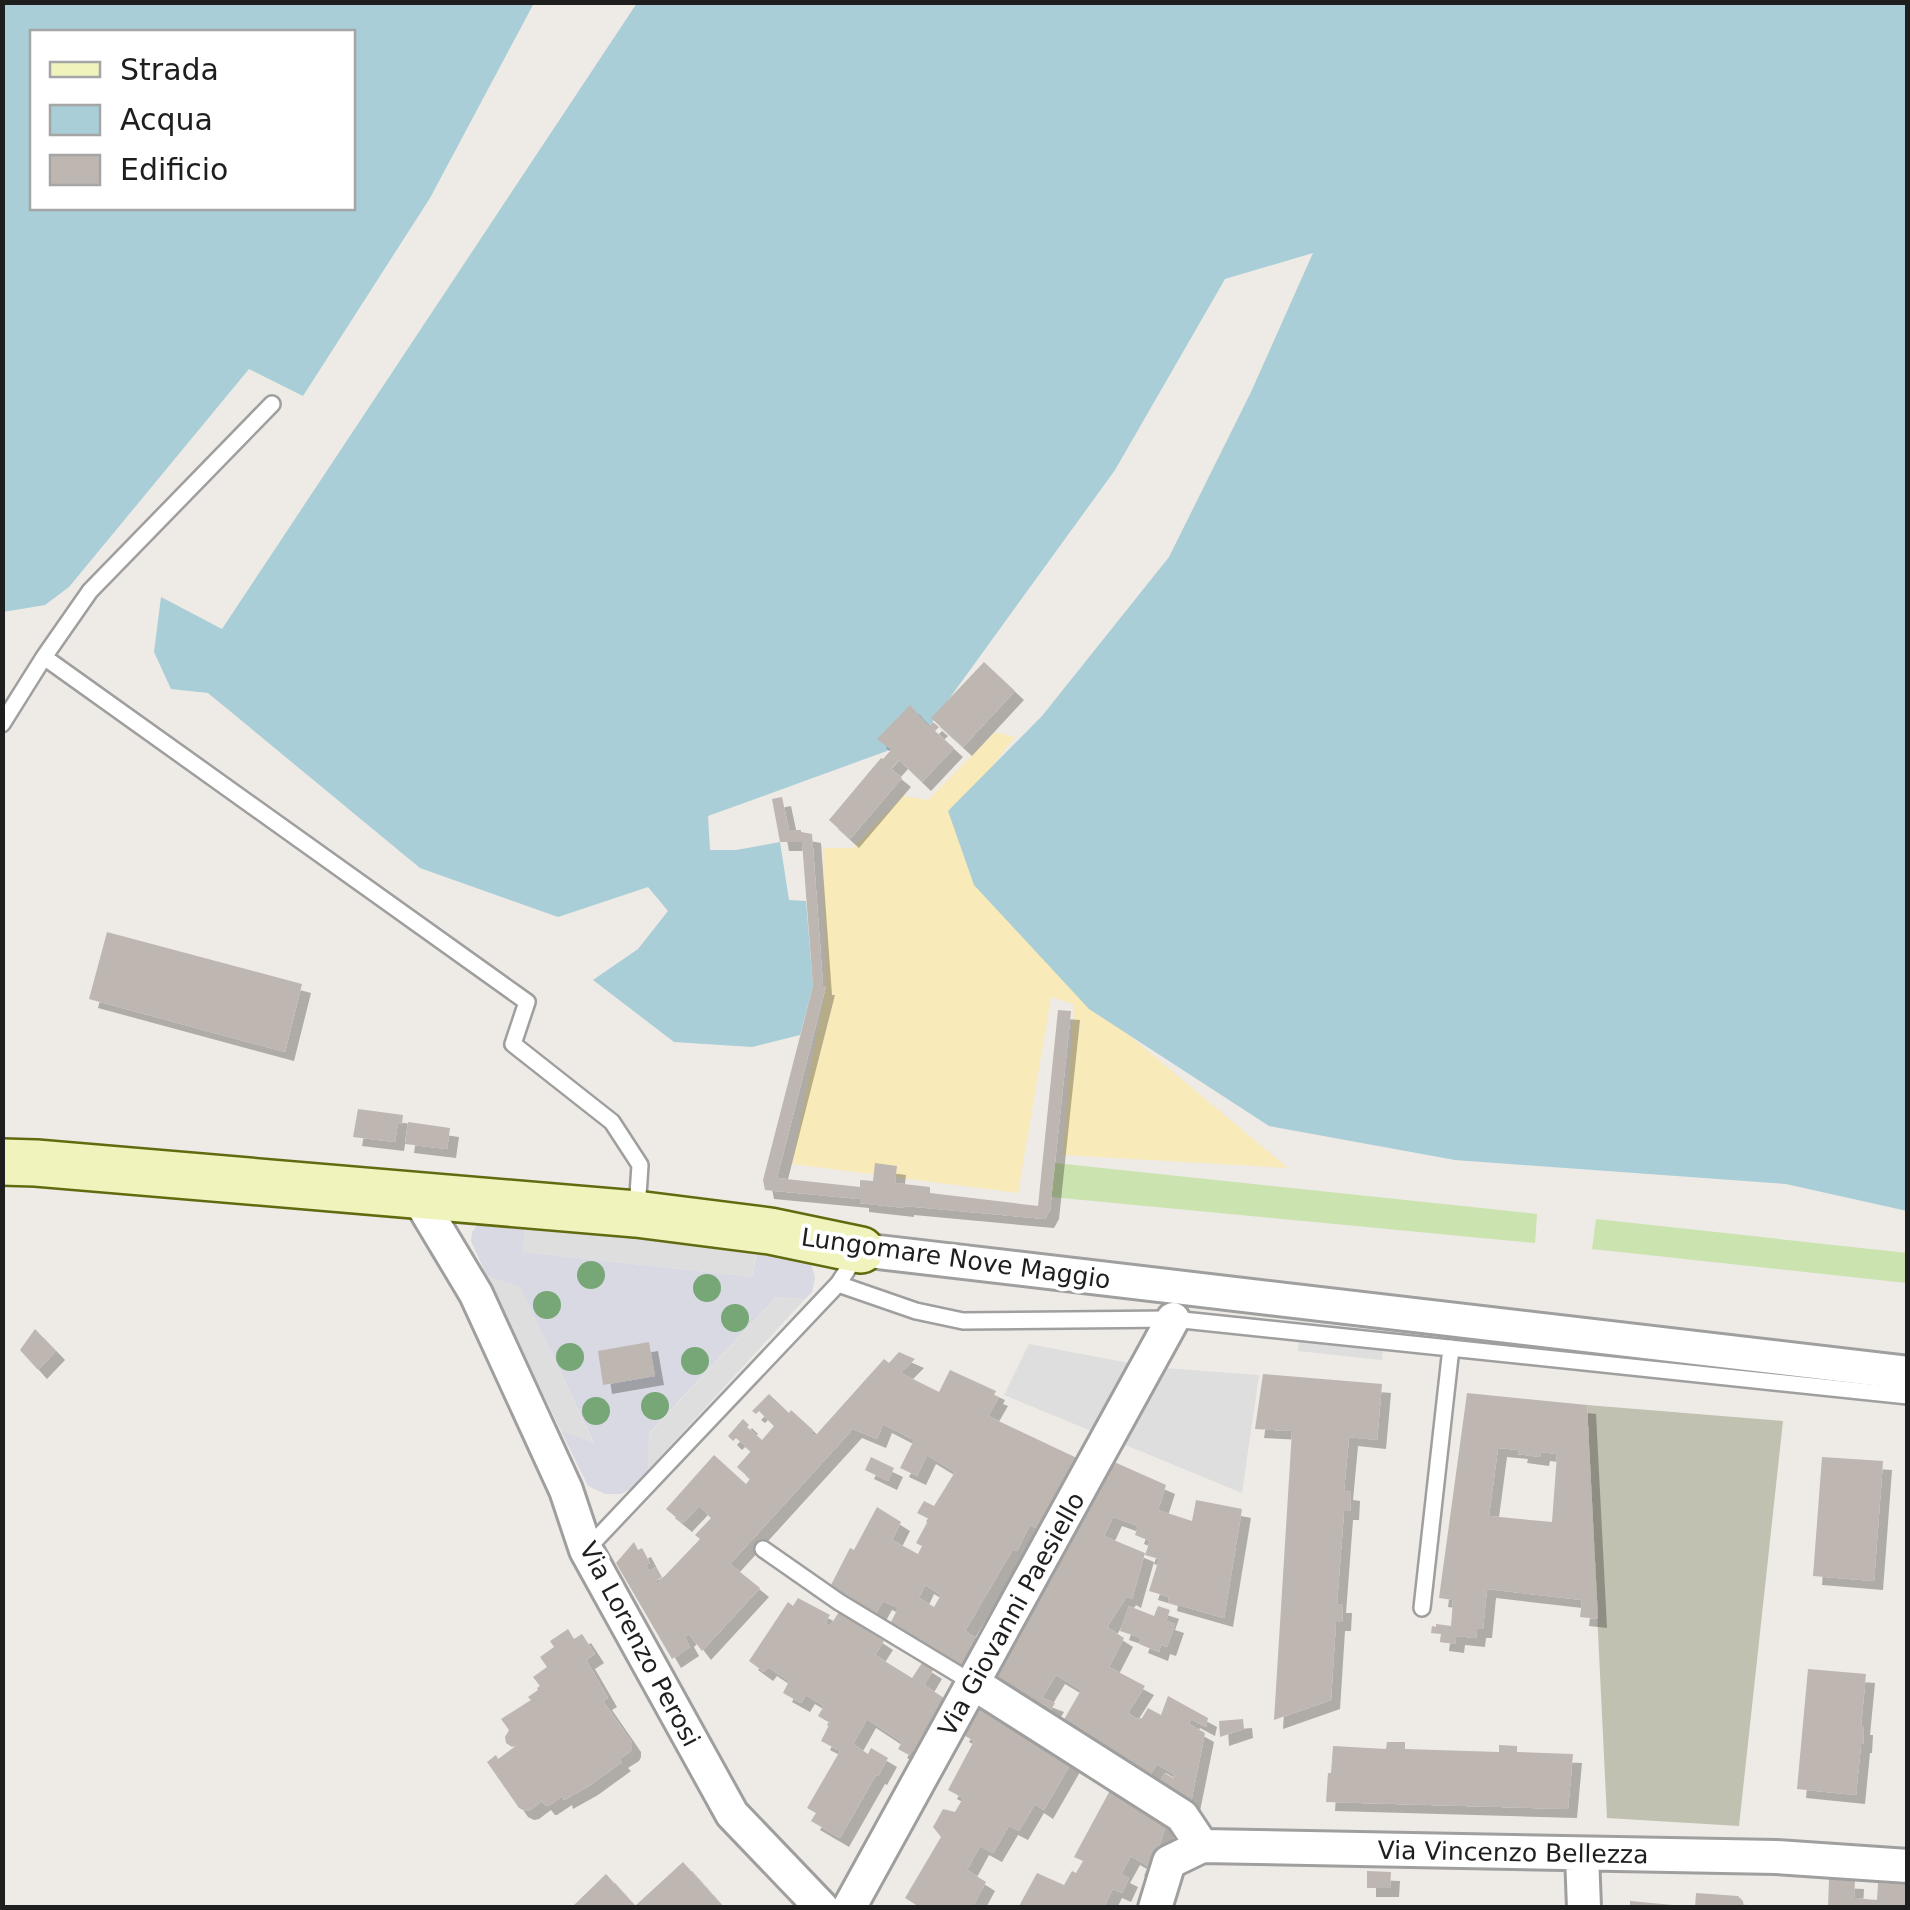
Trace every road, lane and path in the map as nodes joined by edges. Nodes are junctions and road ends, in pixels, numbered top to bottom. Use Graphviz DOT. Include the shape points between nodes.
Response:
graph roads {
  1 [pos="272,404"];
  2 [pos="44,657"];
  3 [pos="2,724"];
  4 [pos="2,1162"];
  5 [pos="416,1194"];
  6 [pos="636,1214"];
  7 [pos="850,1267"];
  8 [pos="1172,1319"];
  9 [pos="1450,1348"];
  10 [pos="1908,1373"];
  11 [pos="1908,1396"];
  12 [pos="762,1548"];
  13 [pos="586,1550"];
  14 [pos="1422,1608"];
  15 [pos="972,1683"];
  16 [pos="1202,1846"];
  17 [pos="1582,1854"];
  18 [pos="1908,1866"];
  19 [pos="822,1908"];
  20 [pos="849,1908"];
  21 [pos="1155,1908"];
  22 [pos="1584,1908"];
  1 -- 2 [label="lane" via="90,591"];
  2 -- 3 [label="lane"];
  2 -- 6 [label="lane" via="527,1002 513,1044 612,1122 640,1165"];
  4 -- 5 [label="street, Lungomare Nove Maggio"];
  5 -- 6 [label="street, Lungomare Nove Maggio"];
  5 -- 13 [label="street, Via Lorenzo Perosi" via="476,1294 566,1490"];
  6 -- 7 [label="street, Lungomare Nove Maggio" via="770,1231"];
  7 -- 8 [label="lane" via="916,1311 963,1320"];
  7 -- 10 [label="street, Lungomare Nove Maggio"];
  7 -- 13 [label="lane"];
  8 -- 9 [label="lane"];
  8 -- 15 [label="street, Via Giovanni Paesiello"];
  9 -- 11 [label="lane"];
  9 -- 14 [label="lane"];
  12 -- 15 [label="lane"];
  13 -- 19 [label="street, Via Lorenzo Perosi" via="732,1814"];
  15 -- 16 [label="street" via="1182,1816"];
  15 -- 20 [label="street, Via Giovanni Paesiello"];
  16 -- 17 [label="street, Via Vincenzo Bellezza"];
  16 -- 21 [label="street" via="1169,1862"];
  17 -- 18 [label="street, Via Vincenzo Bellezza"];
  17 -- 22 [label="street"];
}
